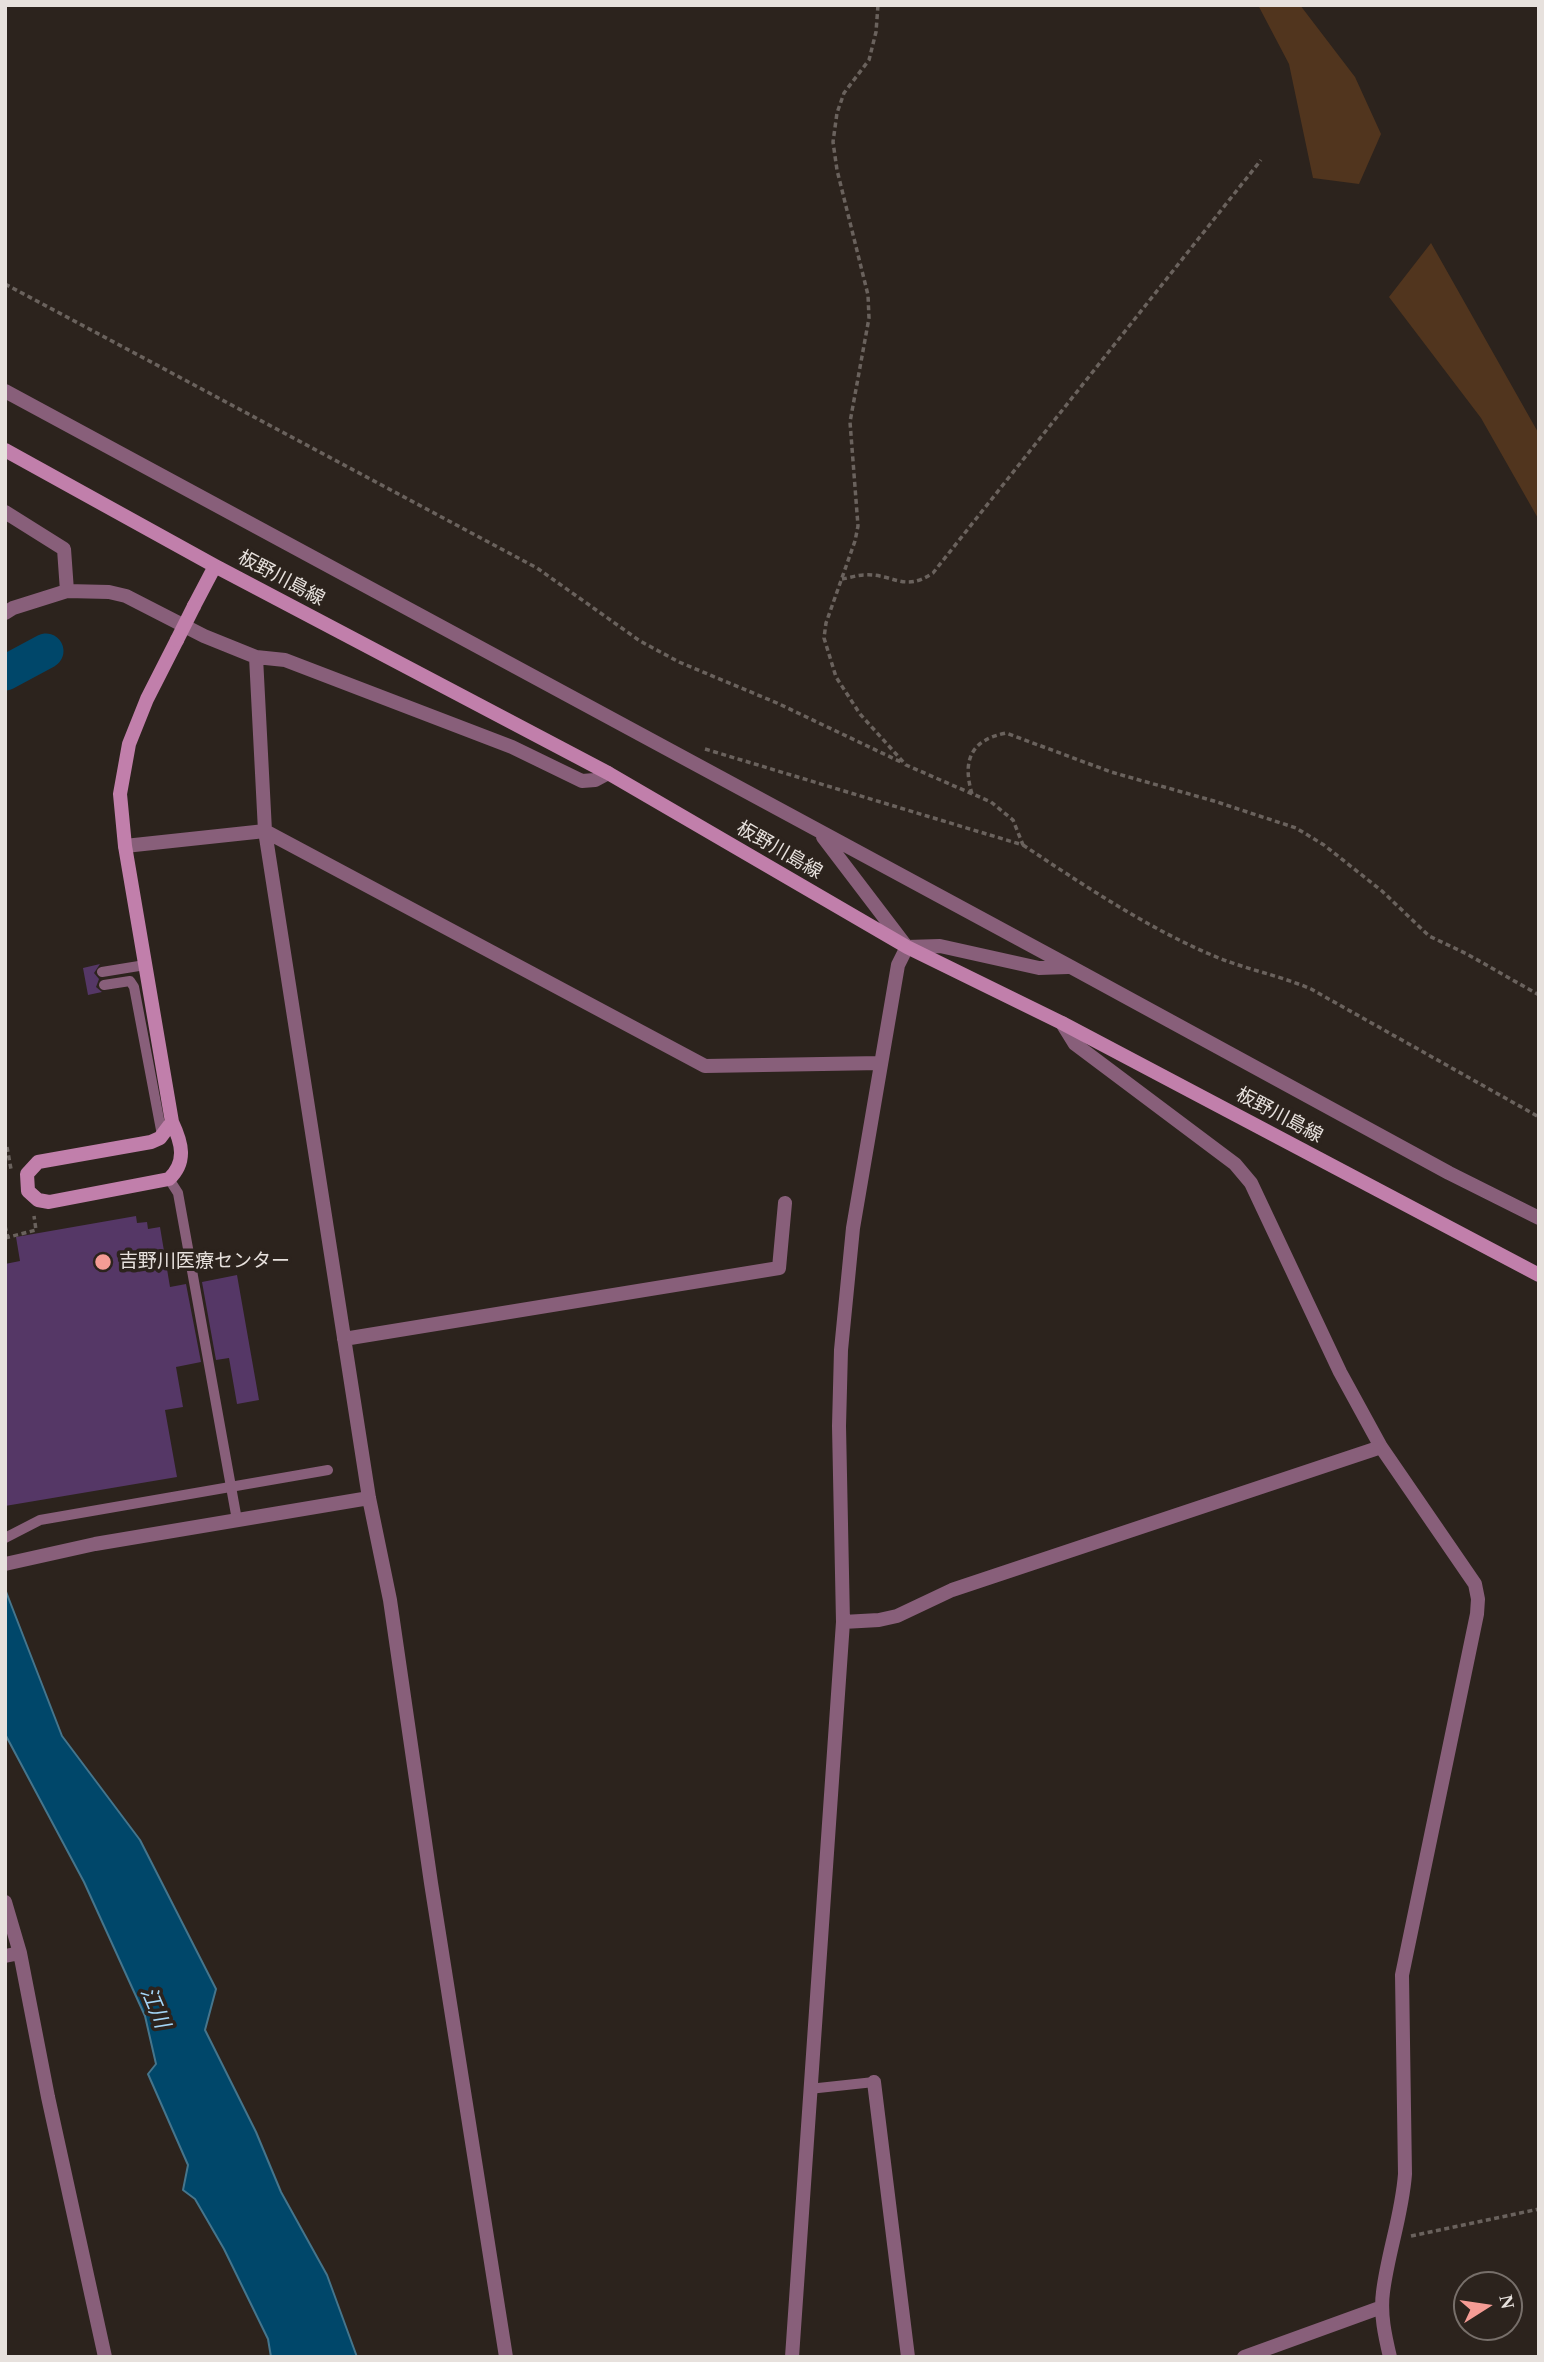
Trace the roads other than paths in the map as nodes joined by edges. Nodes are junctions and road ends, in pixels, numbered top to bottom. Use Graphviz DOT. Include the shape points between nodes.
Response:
graph roads {
  1 [pos="5,391"];
  2 [pos="5,450"];
  3 [pos="5,512"];
  4 [pos="215,566"];
  5 [pos="67,591"];
  6 [pos="5,613"];
  7 [pos="256,657"];
  8 [pos="608,773"];
  9 [pos="265,831"];
  10 [pos="820,832"];
  11 [pos="125,846"];
  12 [pos="907,947"];
  13 [pos="145,965"];
  14 [pos="1071,967"];
  15 [pos="102,972"];
  16 [pos="104,985"];
  17 [pos="1062,1023"];
  18 [pos="881,1063"];
  19 [pos="172,1122"];
  20 [pos="162,1135"];
  21 [pos="169,1179"];
  22 [pos="785,1203"];
  23 [pos="1539,1218"];
  24 [pos="1539,1275"];
  25 [pos="344,1339"];
  26 [pos="1381,1447"];
  27 [pos="328,1469"];
  28 [pos="230,1486"];
  29 [pos="369,1498"];
  30 [pos="236,1520"];
  31 [pos="5,1538"];
  32 [pos="11,1562"];
  33 [pos="843,1622"];
  34 [pos="5,1902"];
  35 [pos="13,1954"];
  36 [pos="874,2082"];
  37 [pos="810,2089"];
  38 [pos="1382,2307"];
  39 [pos="105,2357"];
  40 [pos="506,2357"];
  41 [pos="792,2357"];
  42 [pos="908,2357"];
  43 [pos="1244,2357"];
  44 [pos="1390,2357"];
  1 -- 10 [label="street"];
  2 -- 4 [label="main road, 板野川島線"];
  3 -- 5 [label="street" via="64,550"];
  4 -- 8 [label="main road, 板野川島線"];
  4 -- 11 [label="main road, bridge" via="146,699 129,744 120,794"];
  5 -- 6 [label="street"];
  5 -- 7 [label="street" via="126,596"];
  7 -- 8 [label="street" via="285,660 512,747 582,781"];
  7 -- 9 [label="street"];
  8 -- 12 [label="main road, 板野川島線"];
  9 -- 11 [label="street"];
  9 -- 18 [label="street" via="705,1066"];
  9 -- 25 [label="street"];
  10 -- 12 [label="street"];
  10 -- 14 [label="street"];
  11 -- 13 [label="main road"];
  12 -- 14 [label="street" via="940,946 1039,968"];
  12 -- 17 [label="main road, 板野川島線"];
  12 -- 18 [label="street" via="898,965"];
  13 -- 15 [label="lane"];
  13 -- 19 [label="main road"];
  14 -- 23 [label="street" via="1449,1174"];
  16 -- 20 [label="lane" via="130,981 134,987"];
  17 -- 24 [label="main road, 板野川島線"];
  17 -- 26 [label="street" via="1075,1044 1235,1164 1251,1183 1340,1372"];
  18 -- 33 [label="street" via="853,1228 841,1350"];
  19 -- 20 [label="main road"];
  19 -- 21 [label="main road" via="182,1160"];
  20 -- 21 [label="main road" via="151,1142 38,1162 29,1169 26,1186 38,1200 49,1202"];
  21 -- 28 [label="lane" via="178,1193"];
  22 -- 25 [label="street" via="779,1268"];
  25 -- 29 [label="street"];
  26 -- 33 [label="street" via="952,1590 897,1616"];
  26 -- 38 [label="street" via="1475,1584 1478,1599 1402,1975 1405,2174"];
  27 -- 28 [label="lane"];
  28 -- 30 [label="lane"];
  28 -- 31 [label="lane" via="40,1520"];
  29 -- 30 [label="street"];
  29 -- 40 [label="street" via="390,1600"];
  30 -- 32 [label="street"];
  33 -- 37 [label="street"];
  34 -- 35 [label="street"];
  35 -- 39 [label="street"];
  36 -- 37 [label="lane"];
  36 -- 42 [label="street"];
  37 -- 41 [label="street"];
  38 -- 43 [label="street"];
  38 -- 44 [label="street"];
}
